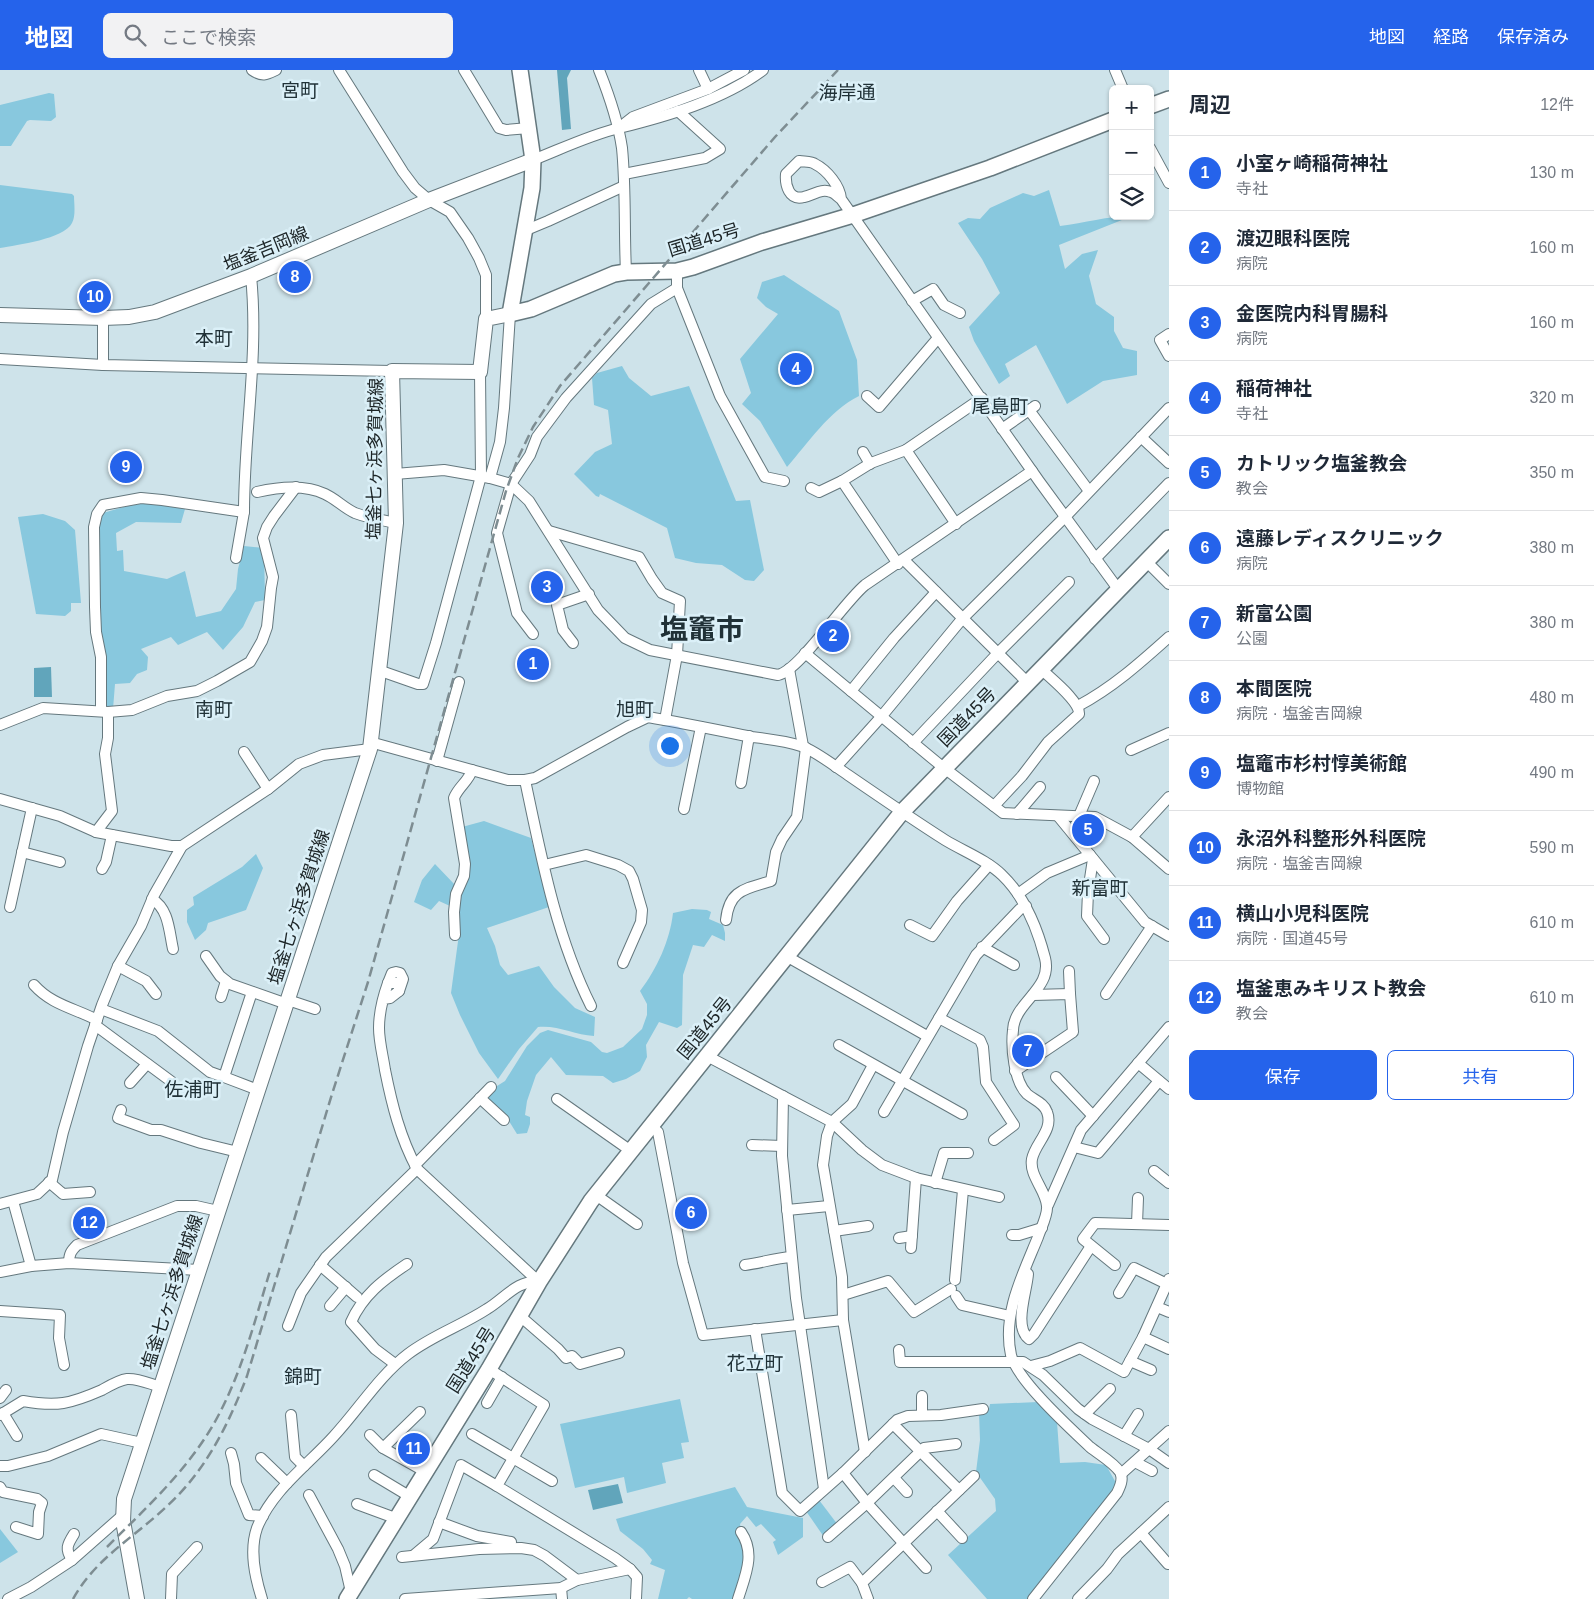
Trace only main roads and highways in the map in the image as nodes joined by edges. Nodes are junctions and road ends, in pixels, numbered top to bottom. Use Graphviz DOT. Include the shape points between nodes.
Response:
graph roads {
  1 [pos="520,70"];
  2 [pos="1169,99"];
  3 [pos="1154,105"];
  4 [pos="1109,122"];
  5 [pos="533,160"];
  6 [pos="510,314"];
  7 [pos="0,315"];
  8 [pos="1169,538"];
  9 [pos="349,1595"];
  10 [pos="137,1599"];
  1 -- 5 [label="highway"];
  2 -- 3 [label="highway"];
  4 -- 6 [label="highway, 国道45号" via="990,168 709,262 677,271 614,274 531,309"];
  5 -- 6 [label="highway" via="532,188"];
  5 -- 7 [label="main road, 塩釜吉岡線" via="155,312 103,318"];
  6 -- 10 [label="main road, 塩釜七ヶ浜多賀城線" via="486,319 480,372 392,371 396,523 366,747 287,1002 124,1499 123,1515"];
  8 -- 9 [label="highway, 国道45号" via="902,812 596,1195 539,1282 495,1373 424,1471"];
}
